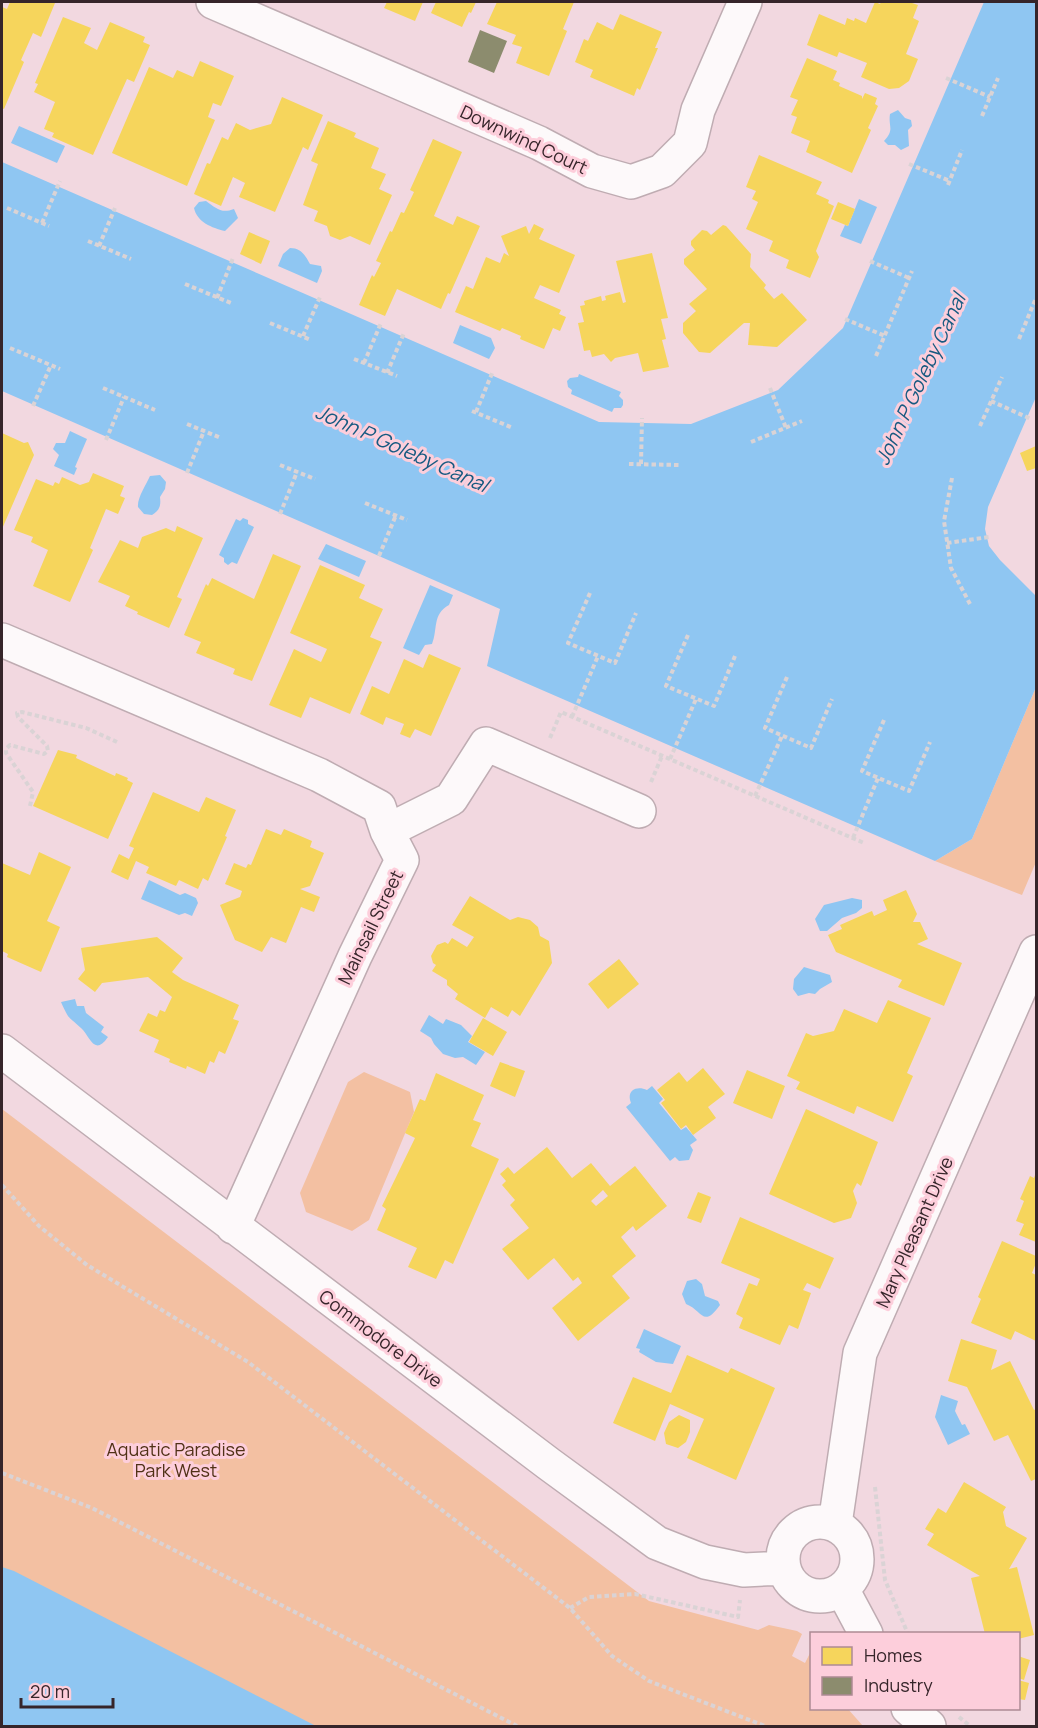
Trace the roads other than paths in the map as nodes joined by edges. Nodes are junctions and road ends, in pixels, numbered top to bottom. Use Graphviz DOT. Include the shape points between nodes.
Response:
graph roads {
  1 [pos="213,2"];
  2 [pos="745,2"];
  3 [pos="2,640"];
  4 [pos="639,810"];
  5 [pos="387,831"];
  6 [pos="1036,952"];
  7 [pos="2,1051"];
  8 [pos="234,1227"];
  9 [pos="835,1524"];
  10 [pos="784,1568"];
  11 [pos="842,1589"];
  12 [pos="865,1632"];
  13 [pos="910,1710"];
  14 [pos="928,1726"];
  1 -- 2 [label="street, Downwind Court" via="539,143 592,171 631,182 662,171 690,142 699,110"];
  3 -- 5 [label="street, Mainsail Street" via="319,775 379,807"];
  4 -- 5 [label="street" via="486,744 450,799"];
  5 -- 8 [label="street, Mainsail Street" via="402,860 354,956"];
  6 -- 9 [label="street, Mary Pleasant Drive" via="860,1353"];
  7 -- 8 [label="street, Commodore Drive"];
  8 -- 10 [label="street, Commodore Drive" via="657,1543 705,1562 744,1570"];
  9 -- 10 [label="street" via="811,1522 791,1534 785,1545"];
  9 -- 11 [label="street" via="852,1539 857,1561 855,1572"];
  10 -- 11 [label="street" via="788,1579 807,1594 819,1596"];
  11 -- 12 [label="street"];
  13 -- 14 [label="street"];
}
